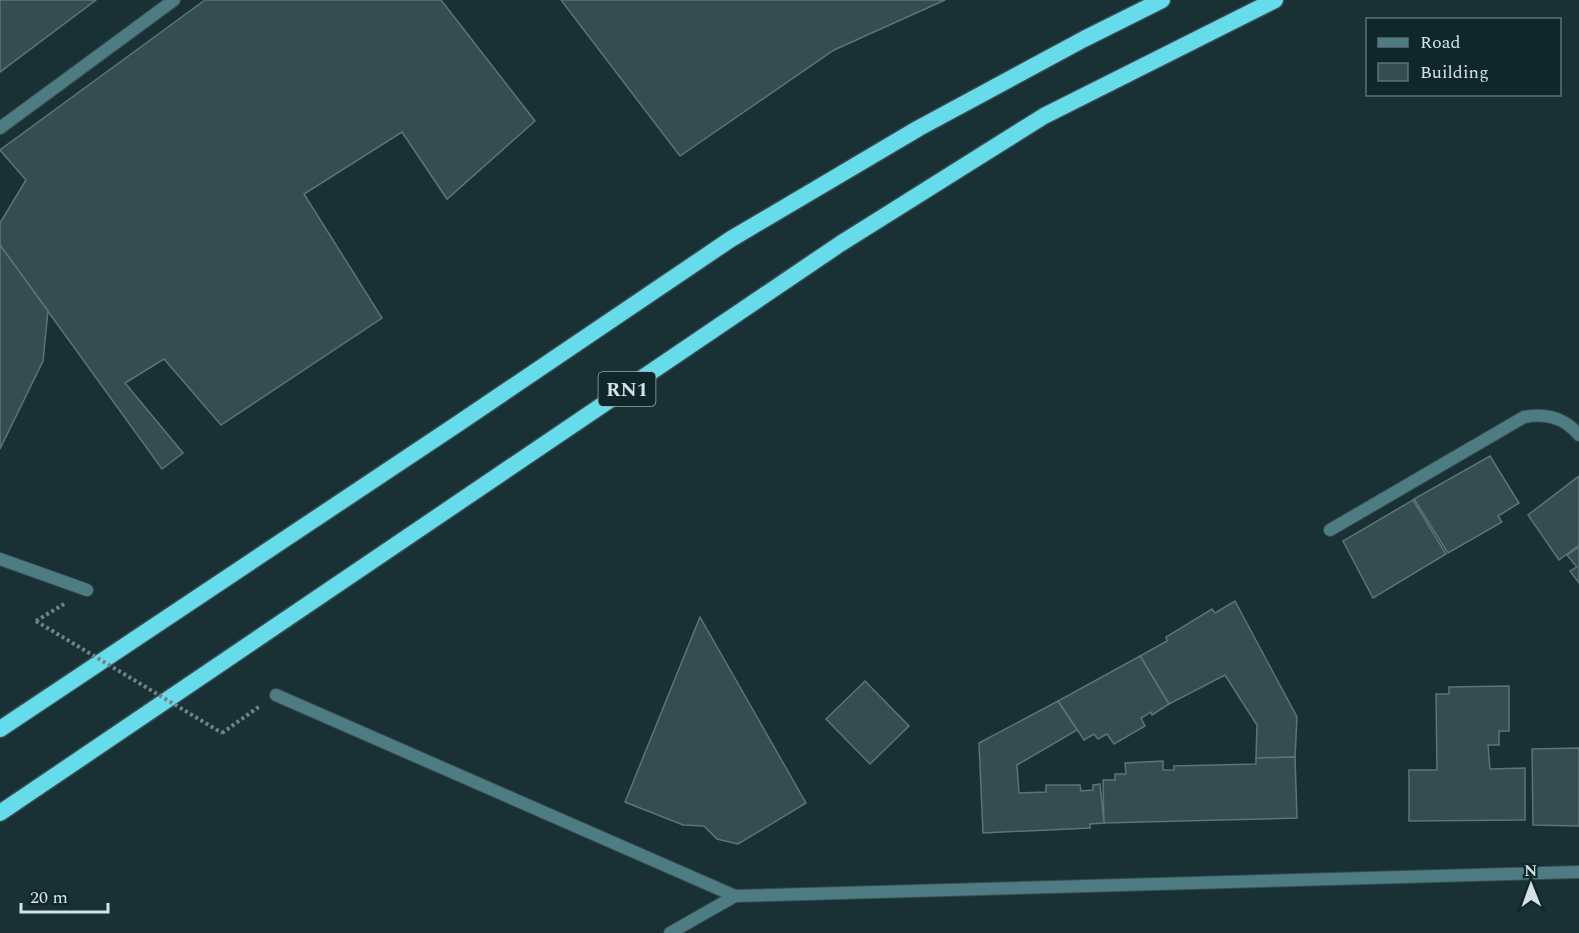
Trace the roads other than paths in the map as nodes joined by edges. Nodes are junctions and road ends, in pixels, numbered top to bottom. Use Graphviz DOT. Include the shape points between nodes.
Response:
graph roads {
  1 [pos="174,0"];
  2 [pos="1162,0"];
  3 [pos="1275,0"];
  4 [pos="0,128"];
  5 [pos="1579,435"];
  6 [pos="1330,530"];
  7 [pos="0,559"];
  8 [pos="87,590"];
  9 [pos="276,695"];
  10 [pos="0,729"];
  11 [pos="0,813"];
  12 [pos="1579,872"];
  13 [pos="735,896"];
  14 [pos="669,933"];
  1 -- 4 [label="street"];
  2 -- 10 [label="highway" via="919,128 732,239"];
  3 -- 11 [label="highway, RN1" via="1044,116 850,238"];
  5 -- 6 [label="street" via="1554,416 1524,417"];
  7 -- 8 [label="street"];
  9 -- 13 [label="street"];
  12 -- 13 [label="street"];
  13 -- 14 [label="street"];
}
